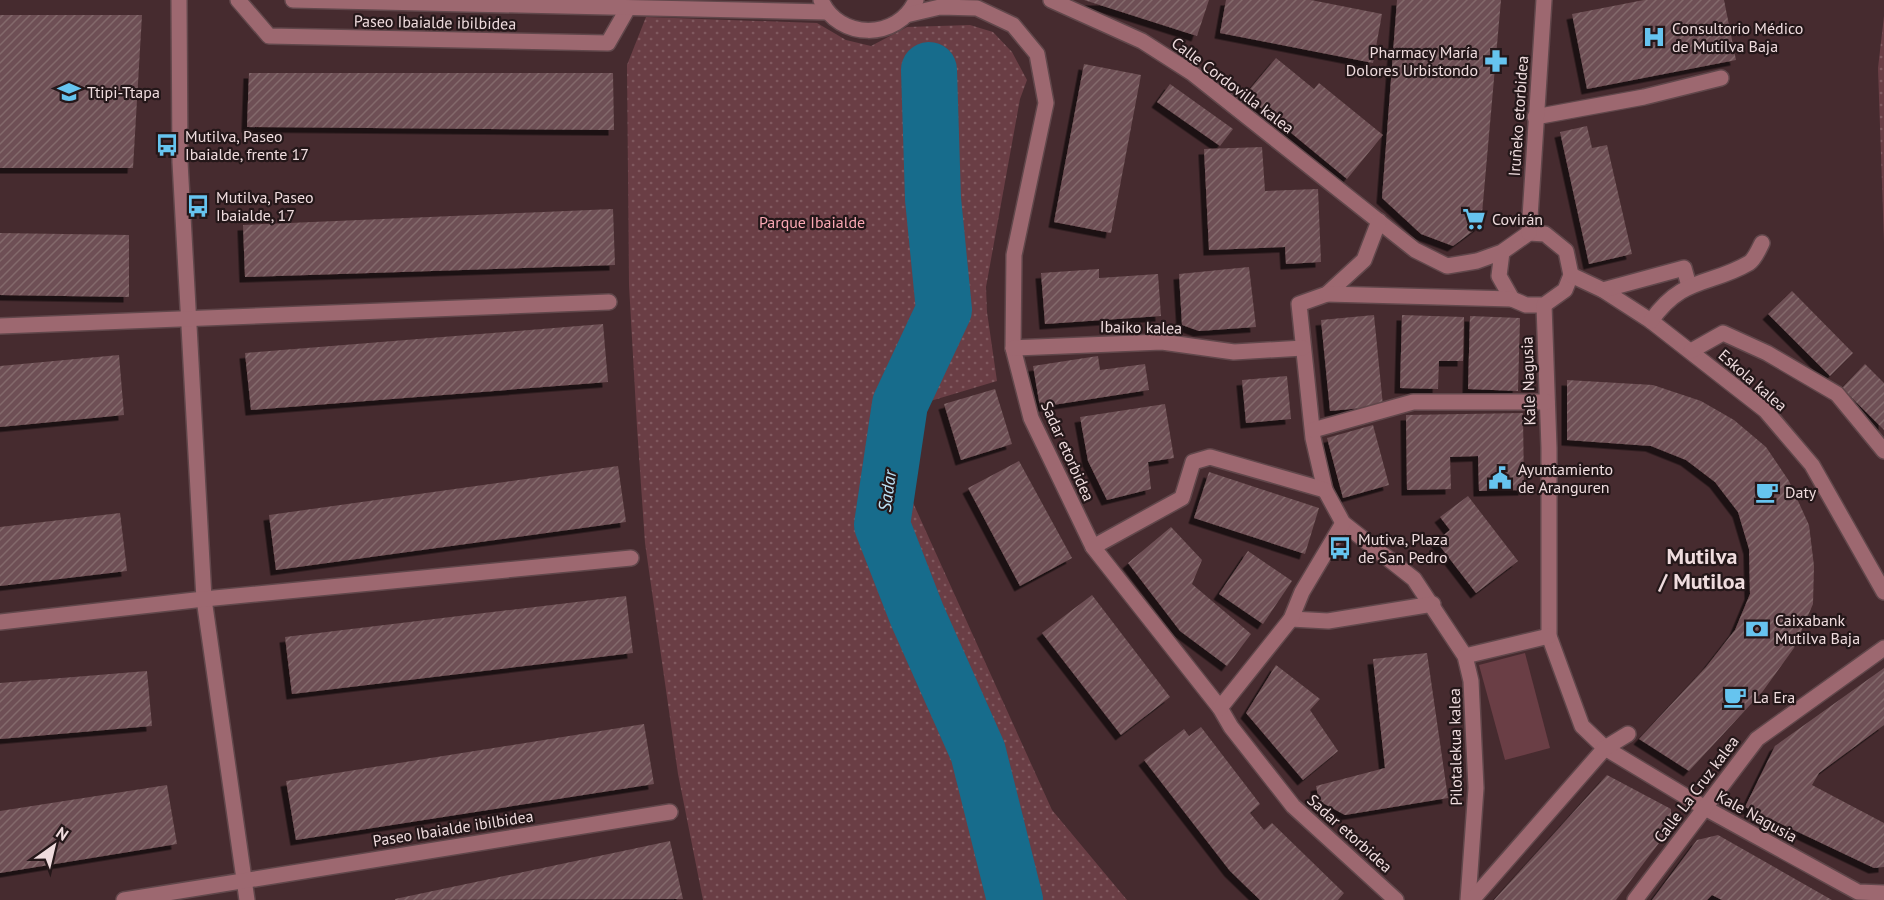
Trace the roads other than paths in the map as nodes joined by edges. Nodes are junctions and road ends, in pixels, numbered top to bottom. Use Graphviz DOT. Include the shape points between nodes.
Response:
graph roads {
  1 [pos="179,0"];
  2 [pos="238,0"];
  3 [pos="294,0"];
  4 [pos="916,0"];
  5 [pos="1052,0"];
  6 [pos="1544,0"];
  7 [pos="824,6"];
  8 [pos="628,8"];
  9 [pos="906,15"];
  10 [pos="1721,78"];
  11 [pos="1535,117"];
  12 [pos="1379,221"];
  13 [pos="1529,234"];
  14 [pos="1762,243"];
  15 [pos="1502,252"];
  16 [pos="1571,275"];
  17 [pos="1689,286"];
  18 [pos="1603,290"];
  19 [pos="1327,294"];
  20 [pos="1512,298"];
  21 [pos="609,302"];
  22 [pos="1544,305"];
  23 [pos="186,319"];
  24 [pos="1651,321"];
  25 [pos="0,326"];
  26 [pos="1013,348"];
  27 [pos="1303,348"];
  28 [pos="1691,351"];
  29 [pos="1547,402"];
  30 [pos="1313,429"];
  31 [pos="1884,451"];
  32 [pos="1325,490"];
  33 [pos="1343,523"];
  34 [pos="1093,547"];
  35 [pos="632,558"];
  36 [pos="1884,592"];
  37 [pos="204,599"];
  38 [pos="1433,604"];
  39 [pos="1292,619"];
  40 [pos="0,622"];
  41 [pos="1549,636"];
  42 [pos="1884,648"];
  43 [pos="1466,656"];
  44 [pos="1220,708"];
  45 [pos="1628,734"];
  46 [pos="1605,748"];
  47 [pos="1705,808"];
  48 [pos="670,812"];
  49 [pos="242,880"];
  50 [pos="1884,893"];
  51 [pos="124,900"];
  52 [pos="247,900"];
  53 [pos="1396,900"];
  54 [pos="1470,900"];
  55 [pos="1635,900"];
  1 -- 23 [label="street"];
  2 -- 8 [label="street, Paseo Ibaialde ibilbidea" via="269,36 608,44"];
  3 -- 8 [label="street"];
  4 -- 9 [label="street"];
  5 -- 12 [label="street, Calle Cordovilla kalea" via="1142,41 1192,73"];
  6 -- 11 [label="street, Iruñeko etorbidea"];
  7 -- 8 [label="street"];
  7 -- 9 [label="street" via="850,28 875,31 890,27"];
  9 -- 26 [label="street, Sadar etorbidea" via="940,7 977,8 1013,25 1037,54 1046,103 1014,255"];
  10 -- 11 [label="street"];
  11 -- 13 [label="street, Iruñeko etorbidea"];
  12 -- 15 [label="street, Calle Cordovilla kalea" via="1415,250 1448,266"];
  12 -- 19 [label="street" via="1364,260"];
  13 -- 15 [label="street"];
  13 -- 16 [label="street" via="1545,234 1566,251"];
  14 -- 17 [label="street" via="1752,262"];
  15 -- 20 [label="street" via="1499,276"];
  16 -- 18 [label="street, Eskola kalea"];
  16 -- 22 [label="street" via="1565,290"];
  17 -- 18 [label="street" via="1684,268"];
  17 -- 24 [label="street" via="1664,303"];
  18 -- 24 [label="street, Eskola kalea"];
  19 -- 20 [label="street"];
  19 -- 27 [label="street" via="1299,304"];
  20 -- 22 [label="street" via="1527,306"];
  21 -- 23 [label="street"];
  22 -- 29 [label="street, Kale Nagusia"];
  23 -- 25 [label="street"];
  23 -- 37 [label="street"];
  24 -- 28 [label="street, Eskola kalea"];
  26 -- 27 [label="street, Ibaiko kalea" via="1162,342 1234,352"];
  26 -- 34 [label="street, Sadar etorbidea" via="1030,418"];
  27 -- 30 [label="street"];
  28 -- 31 [label="street, Eskola kalea" via="1723,333 1767,353 1837,394"];
  28 -- 36 [label="street, Eskola kalea" via="1765,410 1812,465"];
  29 -- 30 [label="street" via="1413,402"];
  29 -- 41 [label="street, Kale Nagusia" via="1556,447"];
  30 -- 32 [label="street"];
  32 -- 33 [label="street"];
  32 -- 34 [label="street" via="1210,457 1193,462 1182,498"];
  33 -- 38 [label="street, Pilotalekua kalea" via="1414,579"];
  33 -- 39 [label="street" via="1302,592"];
  34 -- 44 [label="street, Sadar etorbidea"];
  35 -- 37 [label="street"];
  37 -- 40 [label="street"];
  37 -- 49 [label="street"];
  38 -- 39 [label="street" via="1328,621"];
  38 -- 43 [label="street, Pilotalekua kalea"];
  39 -- 44 [label="street"];
  41 -- 43 [label="street"];
  41 -- 46 [label="street, Kale Nagusia" via="1582,726"];
  42 -- 47 [label="street, Calle La Cruz kalea" via="1757,739"];
  43 -- 54 [label="street, Pilotalekua kalea" via="1471,681 1476,788"];
  44 -- 53 [label="street, Sadar etorbidea" via="1293,806"];
  45 -- 46 [label="street, Pilotalekua kalea"];
  46 -- 47 [label="street, Kale Nagusia"];
  46 -- 54 [label="street, Pilotalekua kalea"];
  47 -- 50 [label="street, Kale Nagusia" via="1858,892"];
  47 -- 55 [label="street, Calle La Cruz kalea"];
  48 -- 49 [label="street, Paseo Ibaialde ibilbidea"];
  49 -- 51 [label="street, Paseo Ibaialde ibilbidea"];
  49 -- 52 [label="street"];
}
